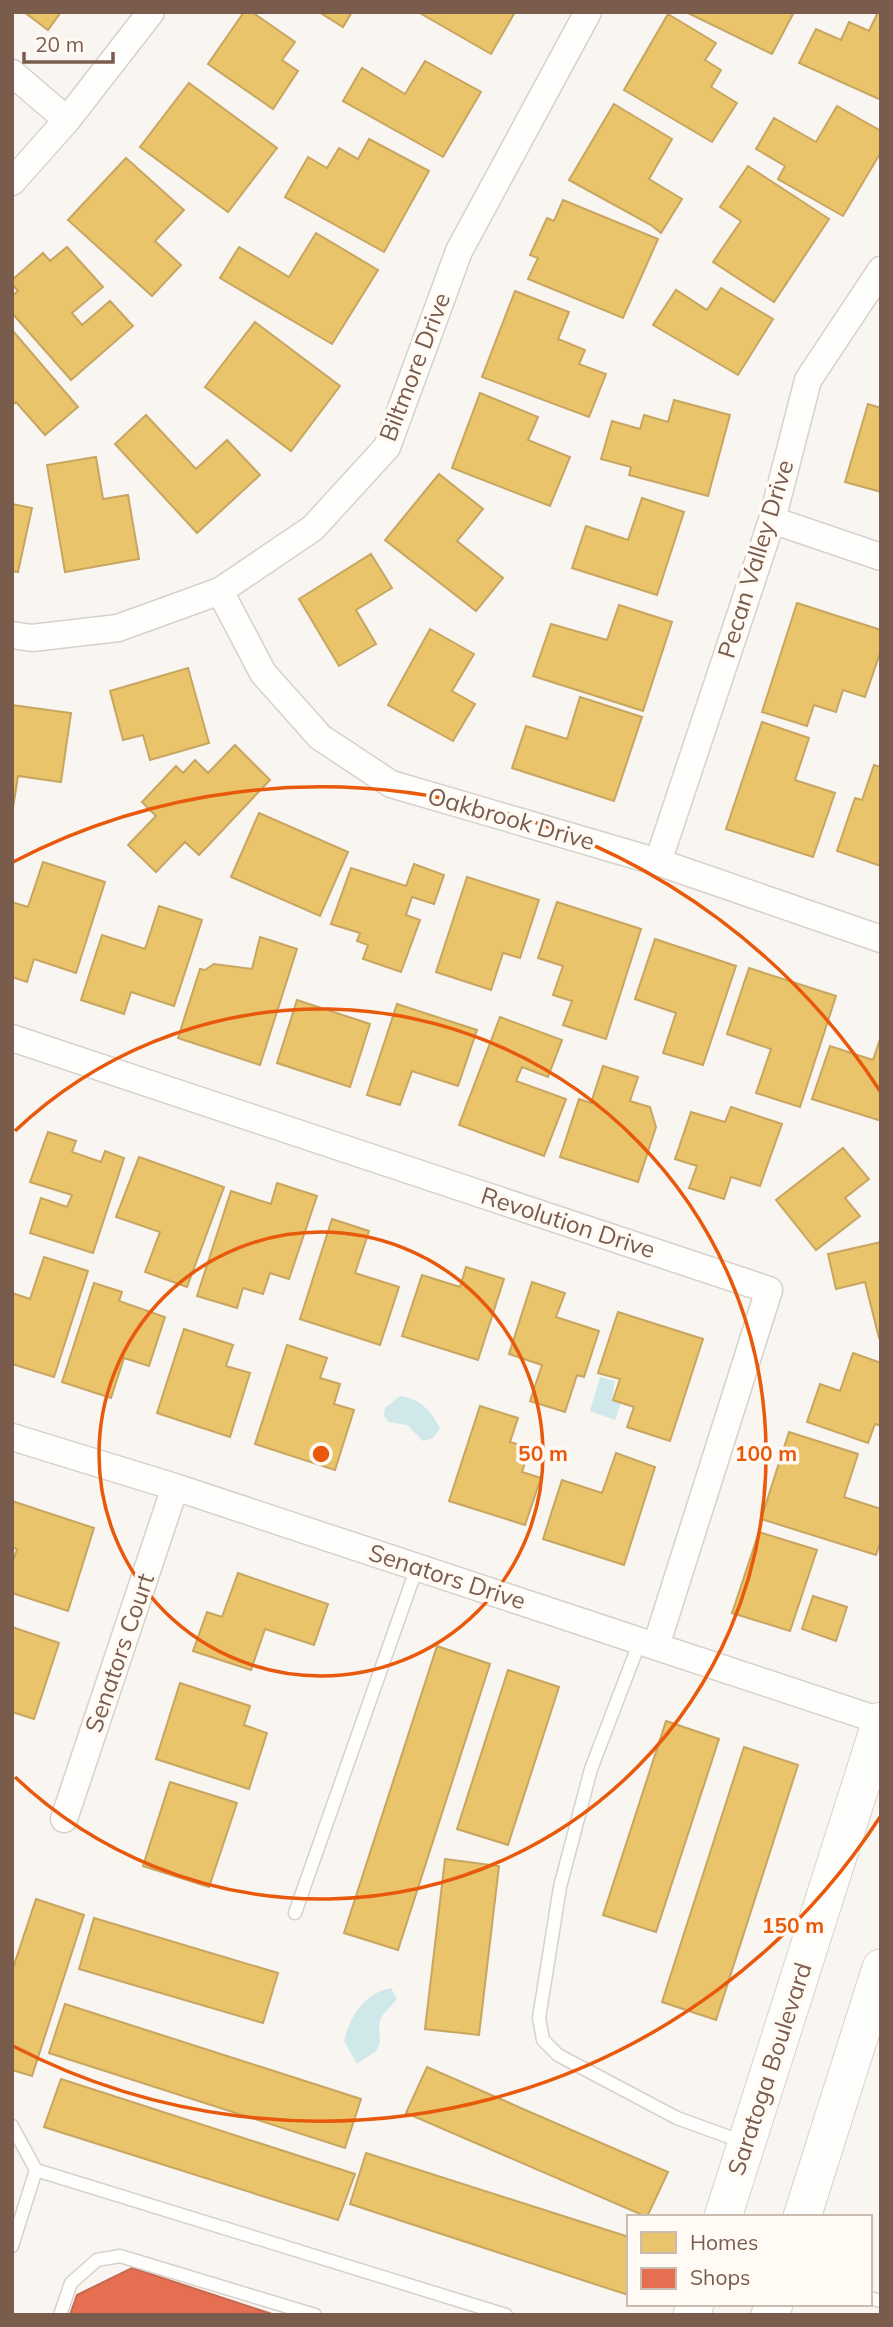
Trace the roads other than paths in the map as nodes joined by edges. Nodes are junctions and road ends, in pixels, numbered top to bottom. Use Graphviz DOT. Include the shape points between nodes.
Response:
graph roads {
  1 [pos="151,12"];
  2 [pos="588,12"];
  3 [pos="12,73"];
  4 [pos="67,120"];
  5 [pos="12,182"];
  6 [pos="881,270"];
  7 [pos="772,520"];
  8 [pos="881,557"];
  9 [pos="220,591"];
  10 [pos="12,635"];
  11 [pos="658,862"];
  12 [pos="881,939"];
  13 [pos="12,1038"];
  14 [pos="12,1437"];
  15 [pos="175,1487"];
  16 [pos="417,1567"];
  17 [pos="648,1644"];
  18 [pos="881,1721"];
  19 [pos="64,1819"];
  20 [pos="295,1913"];
  21 [pos="881,1968"];
  22 [pos="12,2126"];
  23 [pos="746,2144"];
  24 [pos="36,2170"];
  25 [pos="724,2215"];
  26 [pos="803,2215"];
  27 [pos="12,2246"];
  28 [pos="60,2315"];
  29 [pos="315,2315"];
  30 [pos="506,2315"];
  1 -- 4 [label="street"];
  2 -- 9 [label="street, Biltmore Drive" via="459,251 387,447 313,528"];
  3 -- 4 [label="street"];
  4 -- 5 [label="street"];
  6 -- 7 [label="street, Pecan Valley Drive" via="808,380"];
  7 -- 8 [label="street"];
  7 -- 11 [label="street, Pecan Valley Drive"];
  9 -- 10 [label="street, Biltmore Drive" via="118,628 33,638"];
  9 -- 11 [label="street, Oakbrook Drive" via="263,673 320,737 391,784"];
  11 -- 12 [label="street, Oakbrook Drive"];
  13 -- 17 [label="street, Revolution Drive" via="769,1290"];
  14 -- 15 [label="street, Senators Drive"];
  15 -- 16 [label="street, Senators Drive"];
  15 -- 19 [label="street, Senators Court"];
  16 -- 17 [label="street, Senators Drive"];
  16 -- 20 [label="lane"];
  17 -- 18 [label="street, Senators Drive"];
  17 -- 23 [label="lane" via="592,1769 560,1887 539,2018 543,2040 558,2054 677,2118"];
  18 -- 23 [label="main road, Saratoga Boulevard"];
  21 -- 26 [label="main road" via="864,2039"];
  22 -- 24 [label="lane"];
  23 -- 25 [label="main road, Saratoga Boulevard"];
  24 -- 27 [label="lane"];
  24 -- 30 [label="lane"];
  28 -- 29 [label="lane" via="71,2283 97,2260 120,2256"];
}
